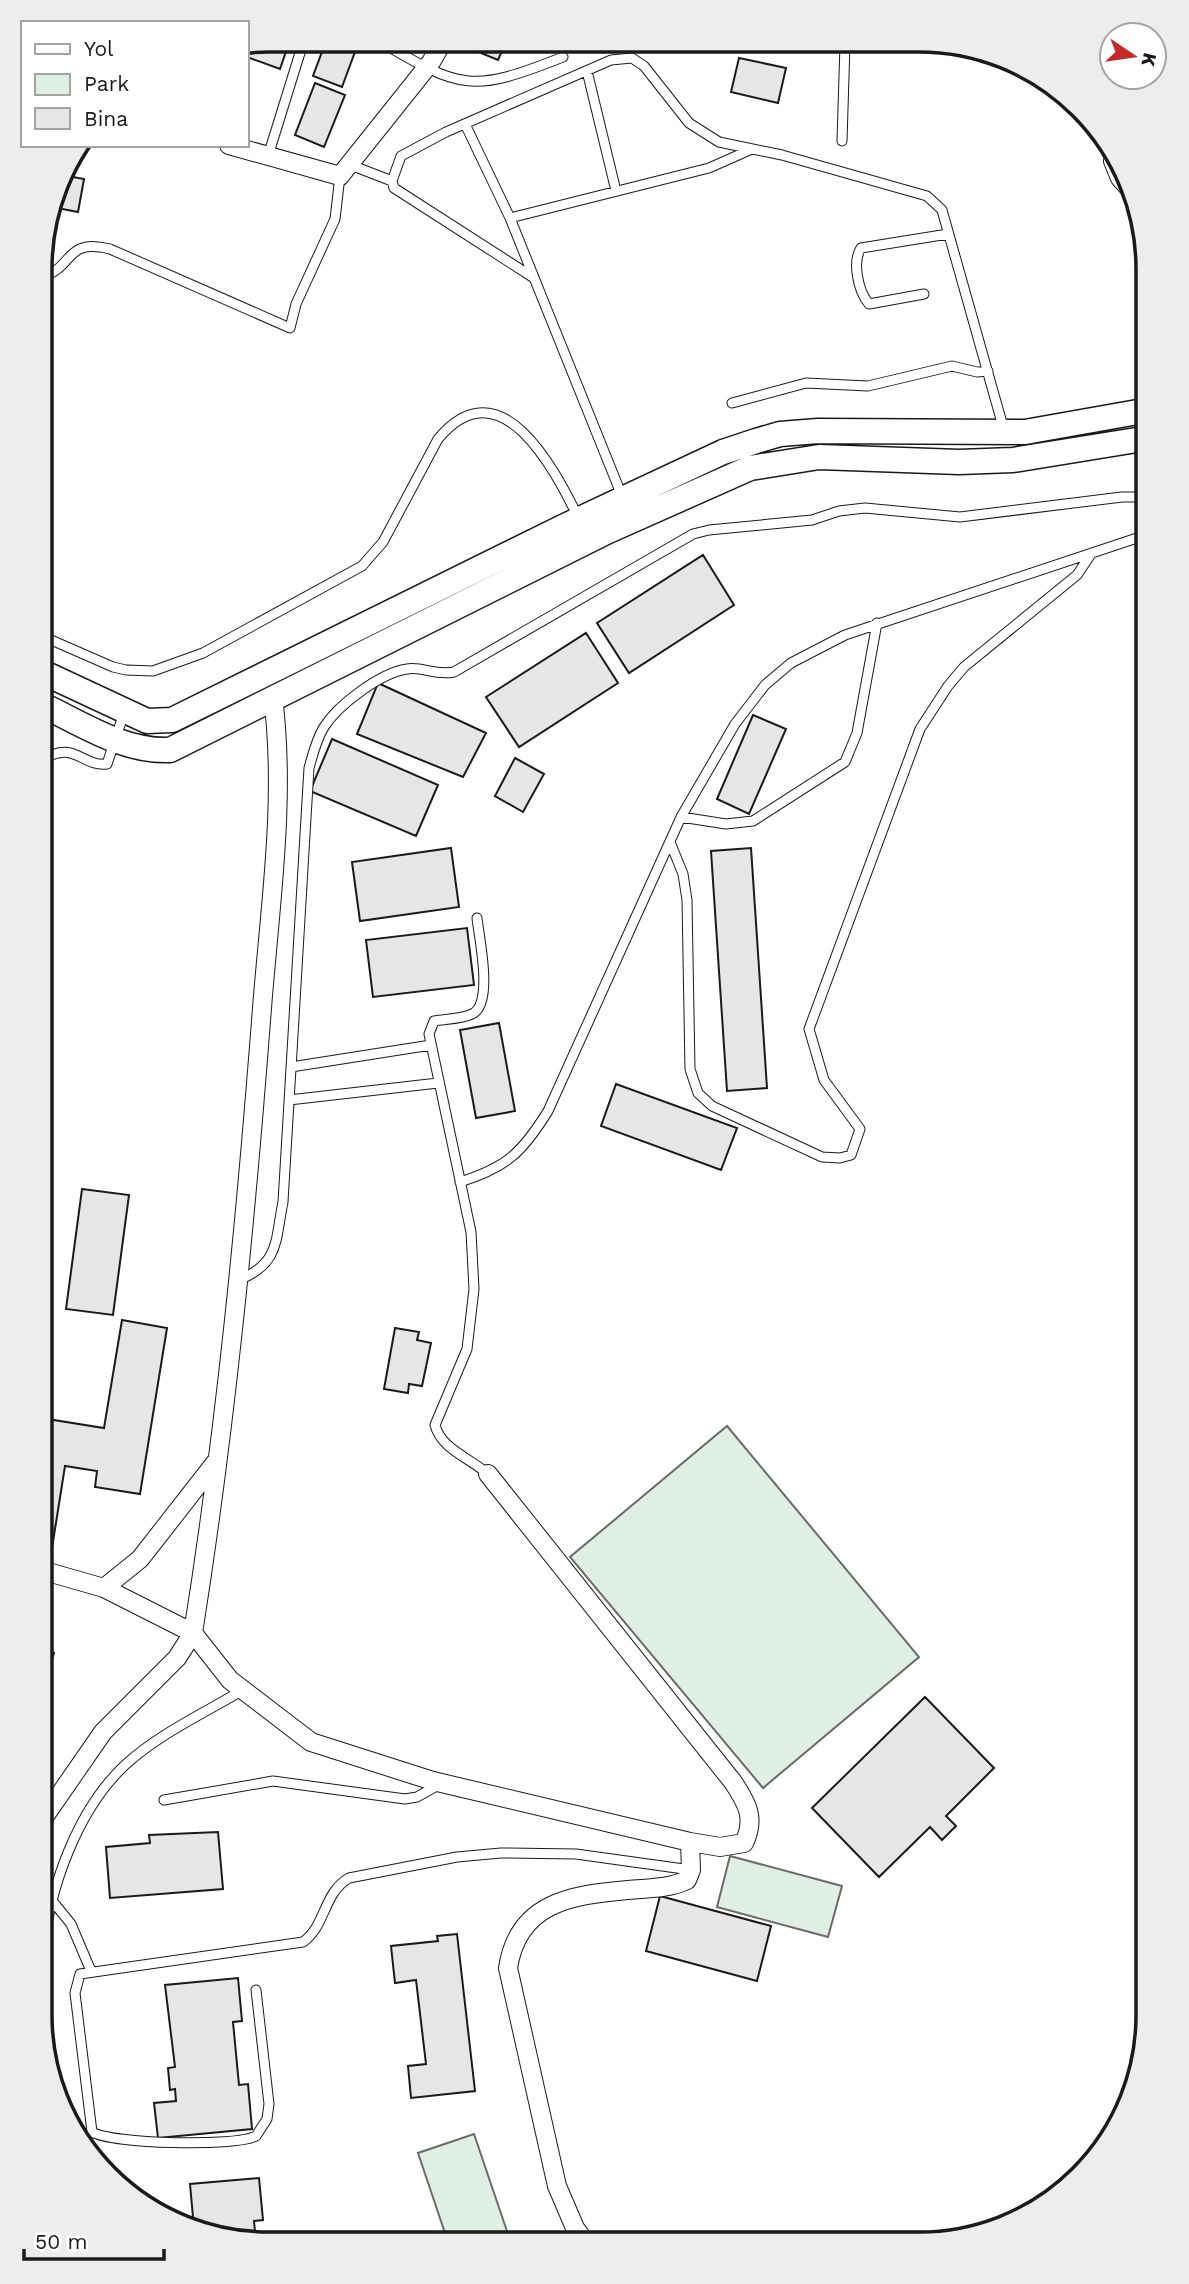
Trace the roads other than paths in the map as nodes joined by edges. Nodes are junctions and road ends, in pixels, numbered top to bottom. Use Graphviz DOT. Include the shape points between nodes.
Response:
graph roads {
  1 [pos="300,52"];
  2 [pos="398,52"];
  3 [pos="436,52"];
  4 [pos="845,52"];
  5 [pos="563,57"];
  6 [pos="426,68"];
  7 [pos="587,71"];
  8 [pos="465,124"];
  9 [pos="842,141"];
  10 [pos="236,147"];
  11 [pos="752,149"];
  12 [pos="268,156"];
  13 [pos="344,169"];
  14 [pos="392,181"];
  15 [pos="616,191"];
  16 [pos="510,218"];
  17 [pos="948,234"];
  18 [pos="52,269"];
  19 [pos="534,278"];
  20 [pos="924,294"];
  21 [pos="988,370"];
  22 [pos="733,402"];
  23 [pos="1137,412"];
  24 [pos="1005,432"];
  25 [pos="1137,440"];
  26 [pos="1137,497"];
  27 [pos="628,509"];
  28 [pos="583,530"];
  29 [pos="1137,538"];
  30 [pos="1091,554"];
  31 [pos="877,623"];
  32 [pos="52,640"];
  33 [pos="52,678"];
  34 [pos="273,697"];
  35 [pos="52,710"];
  36 [pos="125,712"];
  37 [pos="117,741"];
  38 [pos="52,755"];
  39 [pos="681,817"];
  40 [pos="670,842"];
  41 [pos="477,918"];
  42 [pos="431,1045"];
  43 [pos="291,1067"];
  44 [pos="438,1083"];
  45 [pos="289,1100"];
  46 [pos="460,1182"];
  47 [pos="237,1281"];
  48 [pos="215,1462"];
  49 [pos="488,1474"];
  50 [pos="52,1573"];
  51 [pos="104,1588"];
  52 [pos="193,1633"];
  53 [pos="243,1690"];
  54 [pos="443,1783"];
  55 [pos="164,1800"];
  56 [pos="52,1806"];
  57 [pos="690,1842"];
  58 [pos="691,1870"];
  59 [pos="54,1903"];
  60 [pos="52,1912"];
  61 [pos="91,1971"];
  62 [pos="256,1990"];
  63 [pos="578,2232"];
  1 -- 12 [label="lane"];
  2 -- 6 [label="lane"];
  3 -- 6 [label="street"];
  4 -- 9 [label="lane"];
  5 -- 6 [label="lane" via="480,83 457,81"];
  6 -- 13 [label="street"];
  7 -- 8 [label="lane"];
  7 -- 11 [label="lane" via="624,56 638,61 699,131 719,142"];
  7 -- 15 [label="lane"];
  8 -- 14 [label="lane" via="401,156"];
  8 -- 16 [label="lane"];
  10 -- 12 [label="street"];
  11 -- 15 [label="lane" via="709,168"];
  11 -- 17 [label="lane" via="928,196 942,210"];
  12 -- 13 [label="street"];
  13 -- 14 [label="lane"];
  13 -- 18 [label="lane" via="335,219 296,304 290,328 94,245 79,248"];
  14 -- 19 [label="lane" via="407,198"];
  15 -- 16 [label="lane"];
  16 -- 19 [label="lane"];
  17 -- 20 [label="lane" via="861,248 856,255 855,265 869,303"];
  17 -- 21 [label="lane"];
  19 -- 27 [label="lane"];
  21 -- 22 [label="lane" via="952,366 868,386 806,383"];
  21 -- 24 [label="lane"];
  23 -- 24 [label="main road" via="1061,428"];
  24 -- 27 [label="main road" via="780,434 723,452"];
  25 -- 27 [label="main road" via="1013,460 819,457 780,461"];
  26 -- 43 [label="lane" via="960,517 865,508 812,520 709,530 694,534 454,672 440,675 409,668 375,680 324,726 309,768"];
  27 -- 28 [label="main road"];
  28 -- 32 [label="lane" via="557,476 522,429 502,416 467,415 438,439 383,542 362,566 215,647 153,671 113,667"];
  28 -- 34 [label="main road"];
  28 -- 36 [label="main road" via="188,714 156,723"];
  29 -- 30 [label="lane"];
  30 -- 31 [label="lane"];
  30 -- 40 [label="lane" via="1077,575 964,667 920,729 809,1029 824,1080 860,1129 852,1155 840,1158 813,1153 712,1105 698,1093 689,1053 687,900"];
  31 -- 39 [label="lane" via="813,650 765,685 735,724"];
  31 -- 39 [label="lane" via="857,733 845,762 753,821 726,824"];
  33 -- 36 [label="main road"];
  34 -- 37 [label="main road" via="170,750"];
  34 -- 47 [label="street" via="278,739 277,821"];
  35 -- 37 [label="main road"];
  36 -- 37 [label="lane"];
  37 -- 38 [label="lane" via="107,764 76,753"];
  39 -- 40 [label="lane"];
  40 -- 46 [label="lane" via="548,1111 520,1152 491,1172"];
  41 -- 42 [label="lane" via="484,990 481,1007 473,1014 434,1021"];
  42 -- 43 [label="lane"];
  42 -- 44 [label="lane"];
  43 -- 45 [label="lane"];
  44 -- 45 [label="lane"];
  44 -- 46 [label="lane"];
  45 -- 47 [label="lane" via="283,1202 273,1250 259,1272"];
  46 -- 49 [label="lane" via="471,1232 471,1322 459,1371 435,1425 438,1437"];
  47 -- 48 [label="street"];
  48 -- 51 [label="street" via="140,1559"];
  48 -- 52 [label="street"];
  49 -- 57 [label="street" via="748,1806 750,1832 744,1843 720,1847"];
  50 -- 51 [label="street"];
  51 -- 52 [label="street"];
  52 -- 53 [label="street"];
  52 -- 56 [label="street" via="177,1658 103,1732"];
  53 -- 54 [label="street" via="311,1742"];
  53 -- 59 [label="lane" via="162,1738 125,1766 99,1796 80,1829"];
  54 -- 55 [label="lane" via="405,1799 273,1781"];
  54 -- 57 [label="street"];
  57 -- 58 [label="street"];
  58 -- 61 [label="lane" via="576,1854 457,1857 349,1878 337,1885 317,1928 303,1942"];
  58 -- 63 [label="street" via="687,1880 673,1886 624,1890 551,1907 531,1917 512,1945 509,1968 556,2186"];
  59 -- 60 [label="lane"];
  59 -- 61 [label="lane" via="71,1924"];
  61 -- 62 [label="lane" via="80,1974 75,1993 90,2120 92,2132 115,2140 233,2143 256,2136 267,2119 269,2104"];
}
